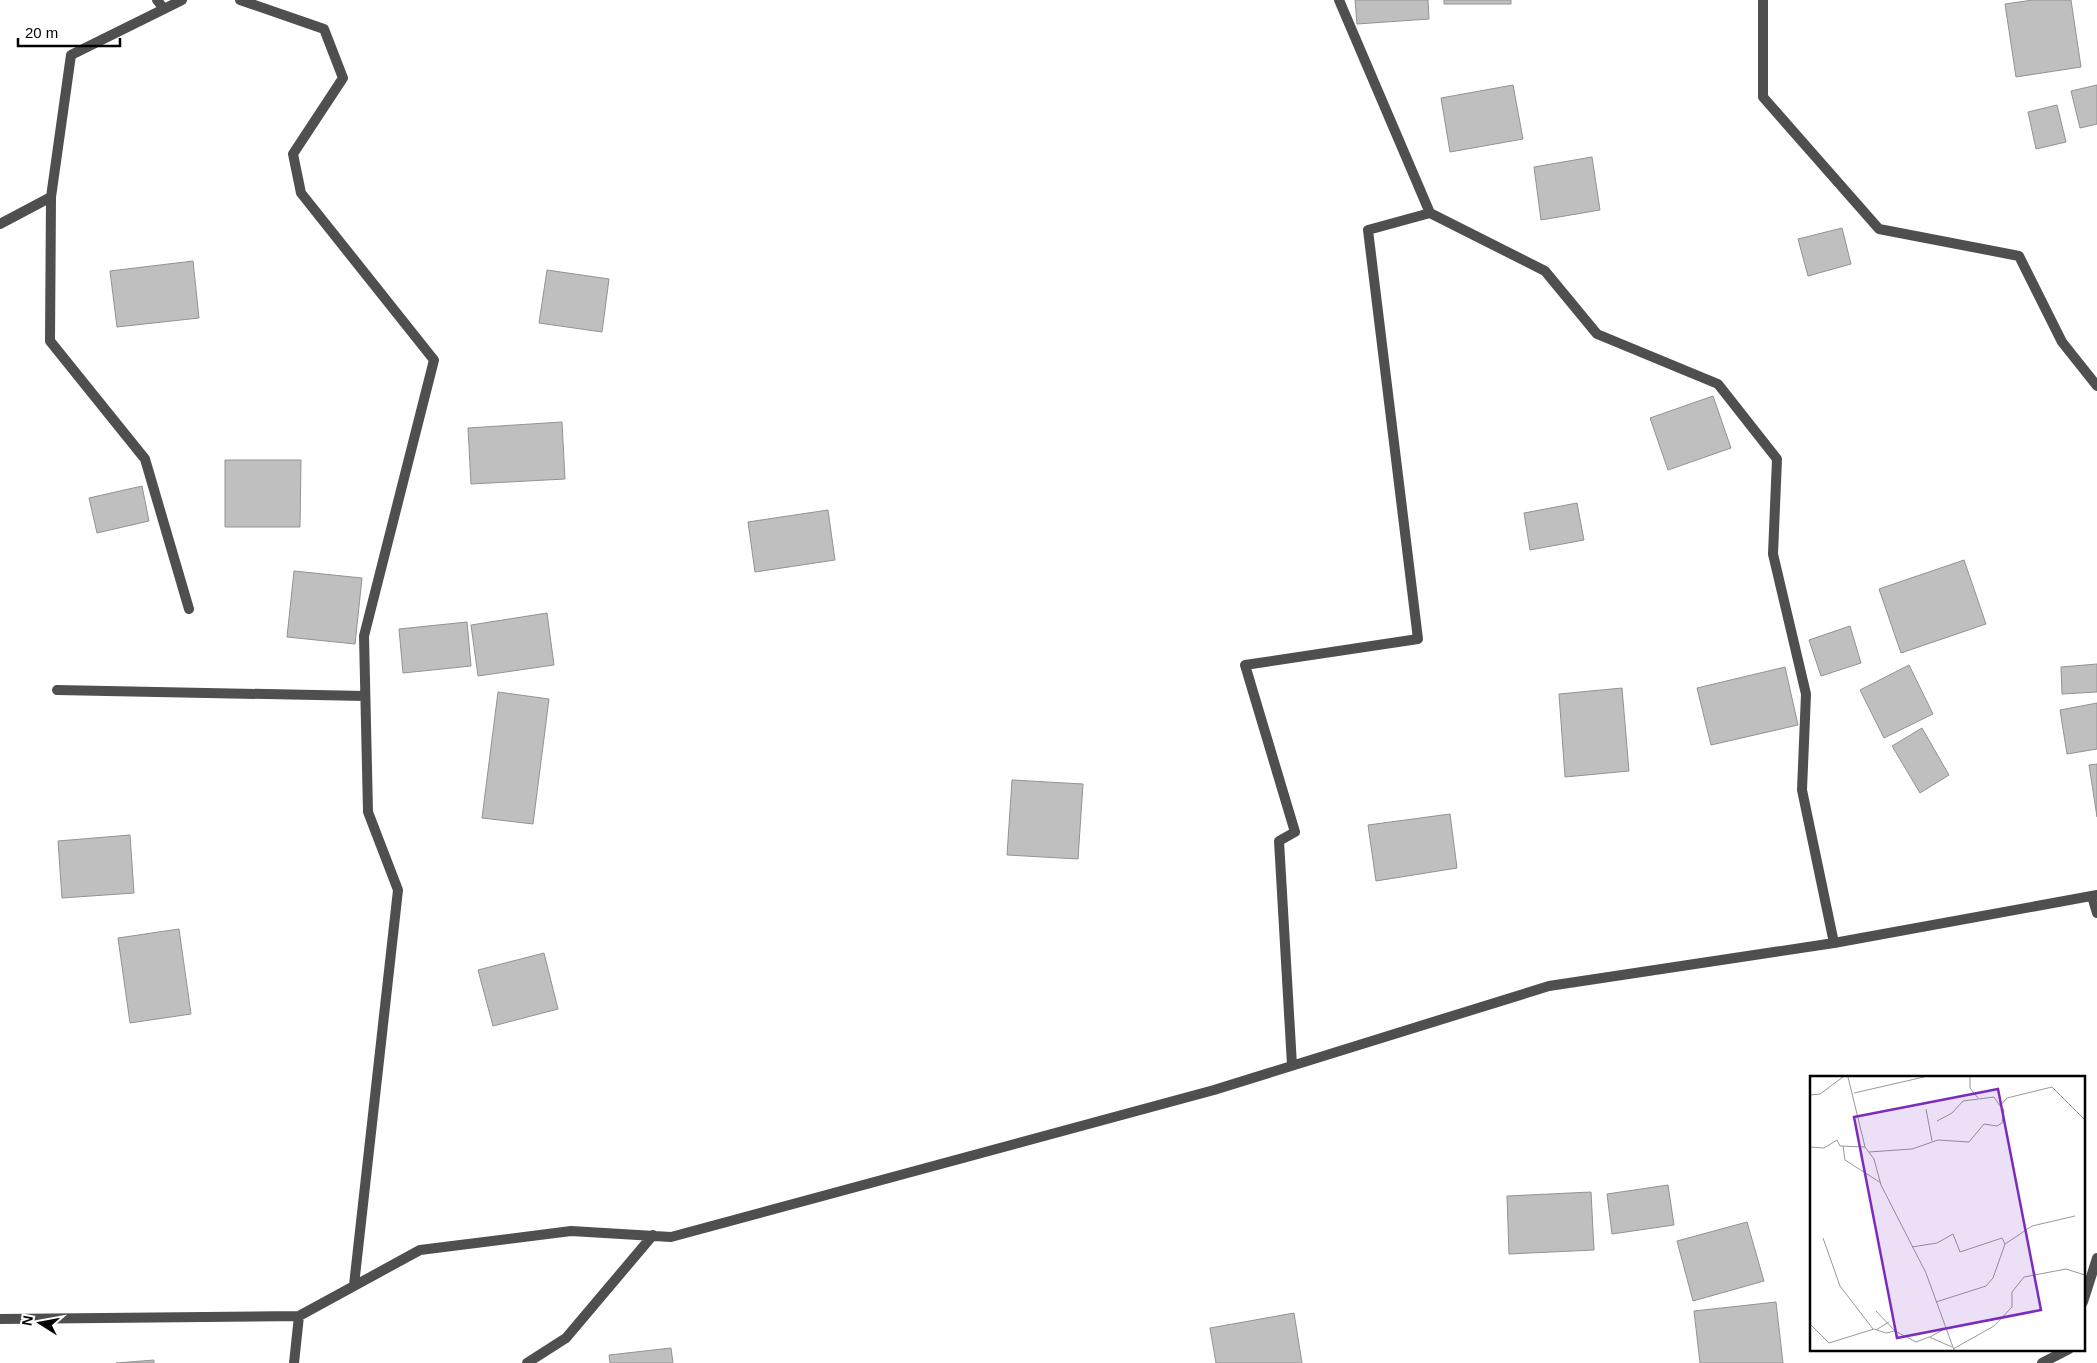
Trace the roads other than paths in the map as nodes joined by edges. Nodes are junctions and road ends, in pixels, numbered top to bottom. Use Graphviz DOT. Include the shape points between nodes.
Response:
graph roads {
  1 [pos="157,0"];
  2 [pos="182,0"];
  3 [pos="240,0"];
  4 [pos="1339,0"];
  5 [pos="1763,0"];
  6 [pos="164,9"];
  7 [pos="51,197"];
  8 [pos="1430,214"];
  9 [pos="0,224"];
  10 [pos="2097,386"];
  11 [pos="189,609"];
  12 [pos="57,690"];
  13 [pos="365,696"];
  14 [pos="2094,895"];
  15 [pos="2097,913"];
  16 [pos="1834,944"];
  17 [pos="1292,1065"];
  18 [pos="653,1235"];
  19 [pos="2097,1258"];
  20 [pos="354,1286"];
  21 [pos="2084,1299"];
  22 [pos="299,1316"];
  23 [pos="0,1319"];
  24 [pos="2067,1350"];
  25 [pos="294,1363"];
  26 [pos="527,1363"];
  27 [pos="2042,1363"];
  1 -- 6 [label="street"];
  2 -- 6 [label="street"];
  3 -- 13 [label="street" via="324,29 343,78 293,154 301,193 434,360 364,636"];
  4 -- 8 [label="street"];
  5 -- 10 [label="street" via="1763,97 1880,229 2018,256 2062,342"];
  6 -- 7 [label="street" via="71,55"];
  7 -- 9 [label="street"];
  7 -- 11 [label="street" via="50,341 145,459"];
  8 -- 16 [label="street" via="1545,271 1598,334 1718,384 1777,459 1773,554 1806,694 1802,790"];
  8 -- 17 [label="street" via="1368,230 1418,639 1246,665 1295,832 1279,841"];
  12 -- 13 [label="street"];
  13 -- 20 [label="street" via="368,812 398,890"];
  14 -- 15 [label="street"];
  14 -- 16 [label="street"];
  16 -- 17 [label="street" via="1549,986"];
  17 -- 18 [label="street" via="1204,1093 672,1237"];
  18 -- 20 [label="street" via="571,1231 420,1250"];
  18 -- 26 [label="street" via="566,1338"];
  19 -- 21 [label="street"];
  20 -- 22 [label="street"];
  22 -- 23 [label="street"];
  22 -- 25 [label="street"];
  24 -- 27 [label="street"];
}
